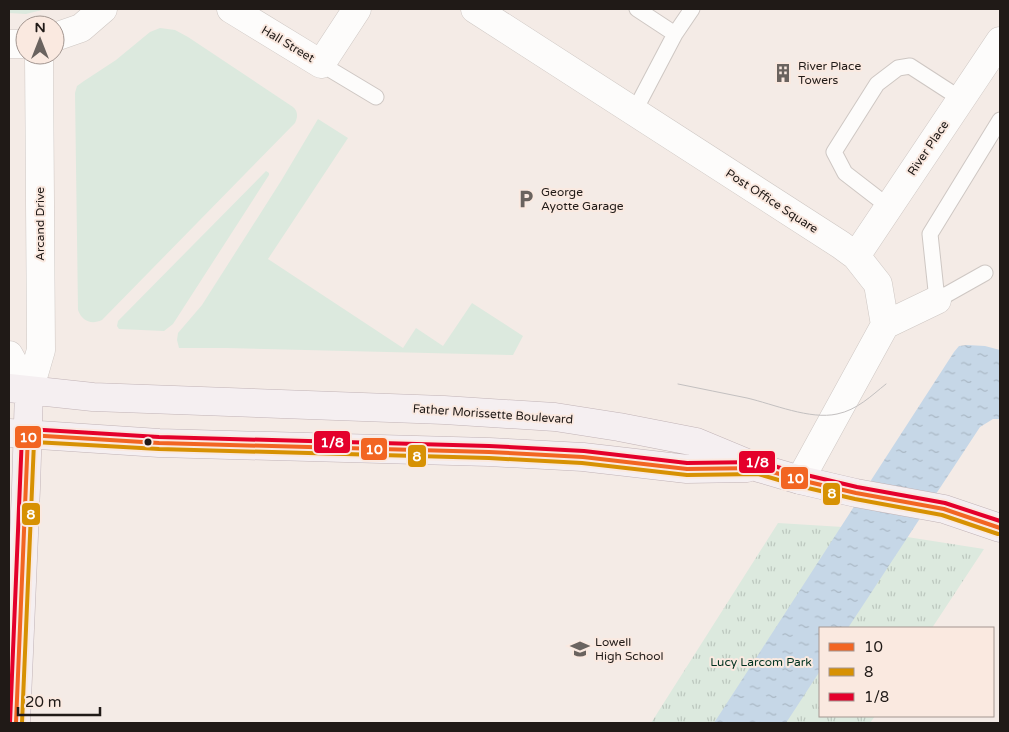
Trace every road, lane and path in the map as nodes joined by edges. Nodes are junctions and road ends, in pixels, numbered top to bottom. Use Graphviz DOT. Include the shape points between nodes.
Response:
graph roads {
  1 [pos="103,9"];
  2 [pos="231,9"];
  3 [pos="357,9"];
  4 [pos="475,9"];
  5 [pos="638,9"];
  6 [pos="692,9"];
  7 [pos="65,34"];
  8 [pos="675,34"];
  9 [pos="1000,41"];
  10 [pos="321,64"];
  11 [pos="39,65"];
  12 [pos="376,97"];
  13 [pos="961,99"];
  14 [pos="634,112"];
  15 [pos="1000,120"];
  16 [pos="889,207"];
  17 [pos="856,256"];
  18 [pos="985,273"];
  19 [pos="937,300"];
  20 [pos="885,325"];
  21 [pos="9,355"];
  22 [pos="19,390"];
  23 [pos="19,434"];
  24 [pos="759,468"];
  25 [pos="800,480"];
  26 [pos="997,521"];
  27 [pos="16,723"];
  1 -- 7 [label="street" via="81,28"];
  2 -- 10 [label="street, Hall Street"];
  3 -- 10 [label="street"];
  4 -- 14 [label="street, Post Office Square"];
  5 -- 8 [label="lane"];
  6 -- 8 [label="lane"];
  8 -- 14 [label="lane"];
  9 -- 13 [label="street, River Place"];
  10 -- 12 [label="lane"];
  11 -- 22 [label="street, Arcand Drive" via="41,350"];
  13 -- 16 [label="street, River Place"];
  13 -- 16 [label="lane" via="910,66 898,68 877,84 834,152 845,173"];
  14 -- 17 [label="street, Post Office Square"];
  15 -- 19 [label="lane" via="964,192 930,234"];
  16 -- 17 [label="street, River Place"];
  17 -- 20 [label="street, Post Office Square" via="878,284"];
  18 -- 19 [label="lane"];
  19 -- 20 [label="street"];
  20 -- 25 [label="street"];
  21 -- 22 [label="street"];
  22 -- 23 [label="main road, Arcand Drive"];
  22 -- 24 [label="main road, Father Morissette Boulevard" via="93,397 555,416 696,442"];
  23 -- 24 [label="main road" via="159,443 489,452 583,457 687,469"];
  23 -- 27 [label="main road, Arcand Drive"];
  24 -- 25 [label="main road"];
  25 -- 26 [label="main road"];
}
